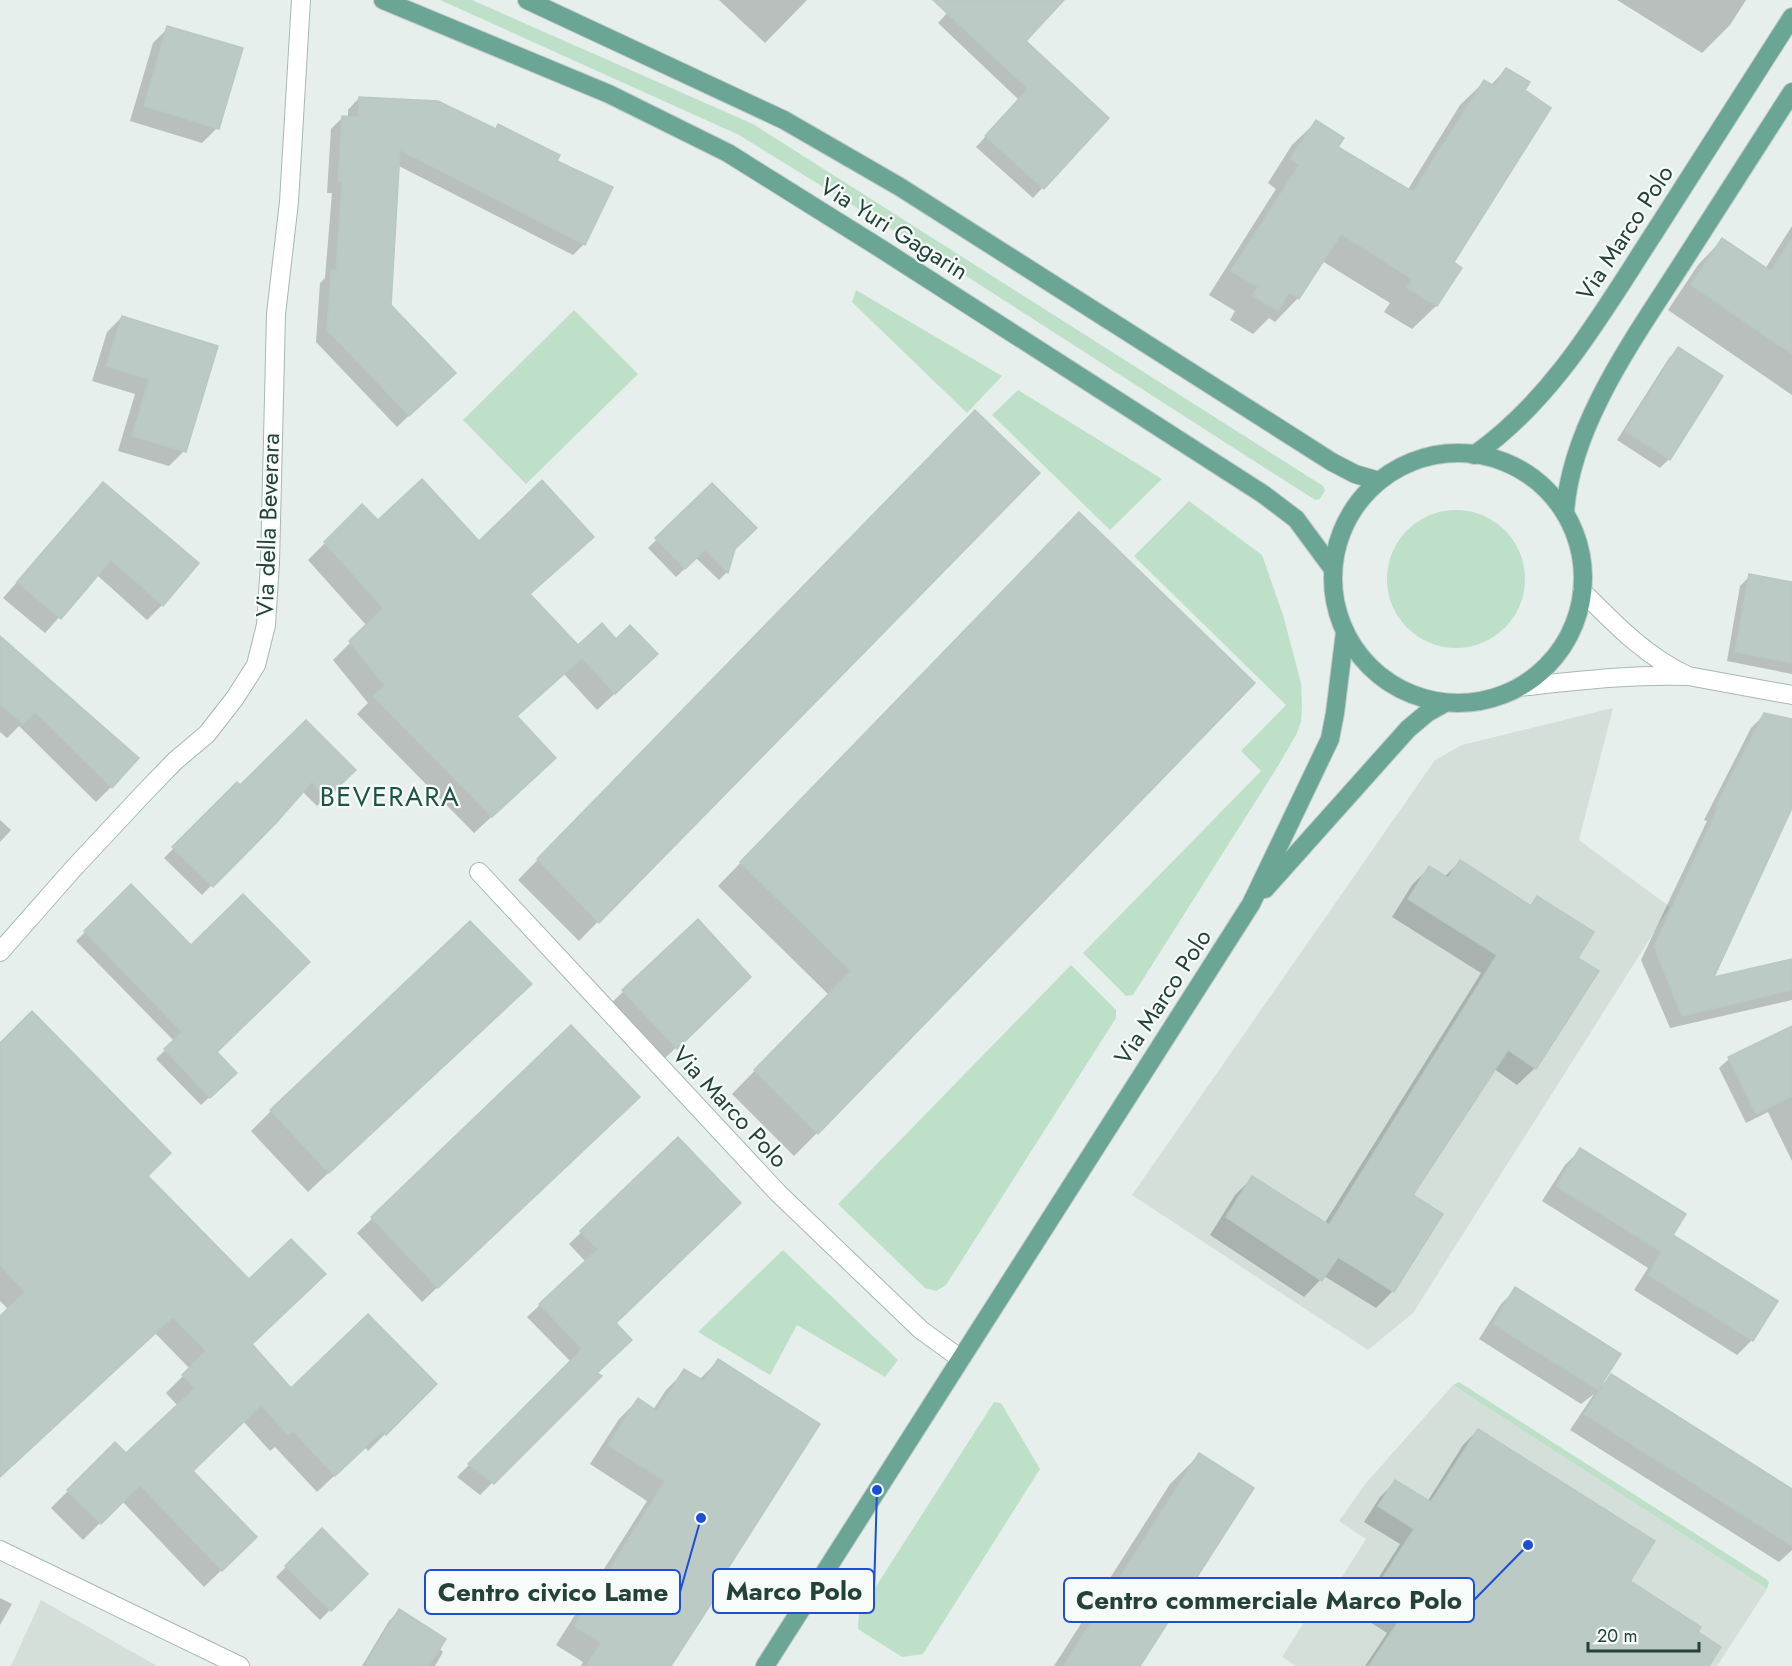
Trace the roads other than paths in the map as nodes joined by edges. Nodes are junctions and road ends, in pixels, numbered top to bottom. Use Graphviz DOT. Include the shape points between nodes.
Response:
graph roads {
  1 [pos="301,0"];
  2 [pos="383,0"];
  3 [pos="527,0"];
  4 [pos="1792,17"];
  5 [pos="1792,92"];
  6 [pos="1474,454"];
  7 [pos="1379,481"];
  8 [pos="1565,513"];
  9 [pos="1333,569"];
  10 [pos="1582,591"];
  11 [pos="1345,632"];
  12 [pos="1688,676"];
  13 [pos="1519,687"];
  14 [pos="1792,695"];
  15 [pos="1445,703"];
  16 [pos="479,872"];
  17 [pos="1251,904"];
  18 [pos="0,952"];
  19 [pos="961,1359"];
  20 [pos="0,1550"];
  21 [pos="240,1666"];
  22 [pos="765,1666"];
  1 -- 18 [label="street, Via della Beverara" via="289,202 276,314 266,625 256,665 207,734 175,761"];
  2 -- 9 [label="main road, Via Yuri Gagarin" via="609,94 728,153 1263,494 1296,519"];
  3 -- 7 [label="main road, Via Yuri Gagarin" via="784,120 900,187 1332,462"];
  4 -- 6 [label="main road, Via Marco Polo" via="1569,361 1509,427"];
  5 -- 8 [label="main road" via="1641,327 1608,386 1573,460"];
  6 -- 7 [label="main road" via="1448,454 1410,462"];
  6 -- 8 [label="main road" via="1521,471"];
  7 -- 9 [label="main road" via="1346,522"];
  8 -- 10 [label="main road" via="1578,543"];
  9 -- 11 [label="main road" via="1336,606"];
  10 -- 12 [label="street" via="1649,654"];
  10 -- 13 [label="main road" via="1565,643 1545,668"];
  11 -- 15 [label="main road" via="1361,657 1387,682"];
  11 -- 17 [label="main road, Via Marco Polo" via="1329,739"];
  12 -- 13 [label="street" via="1611,678"];
  12 -- 14 [label="street"];
  13 -- 15 [label="main road" via="1478,702"];
  15 -- 17 [label="main road, Via Marco Polo" via="1408,729"];
  16 -- 19 [label="street, Via Marco Polo" via="778,1193 921,1330"];
  17 -- 19 [label="main road, Via Marco Polo"];
  19 -- 22 [label="main road, Via Marco Polo"];
  20 -- 21 [label="street"];
}
